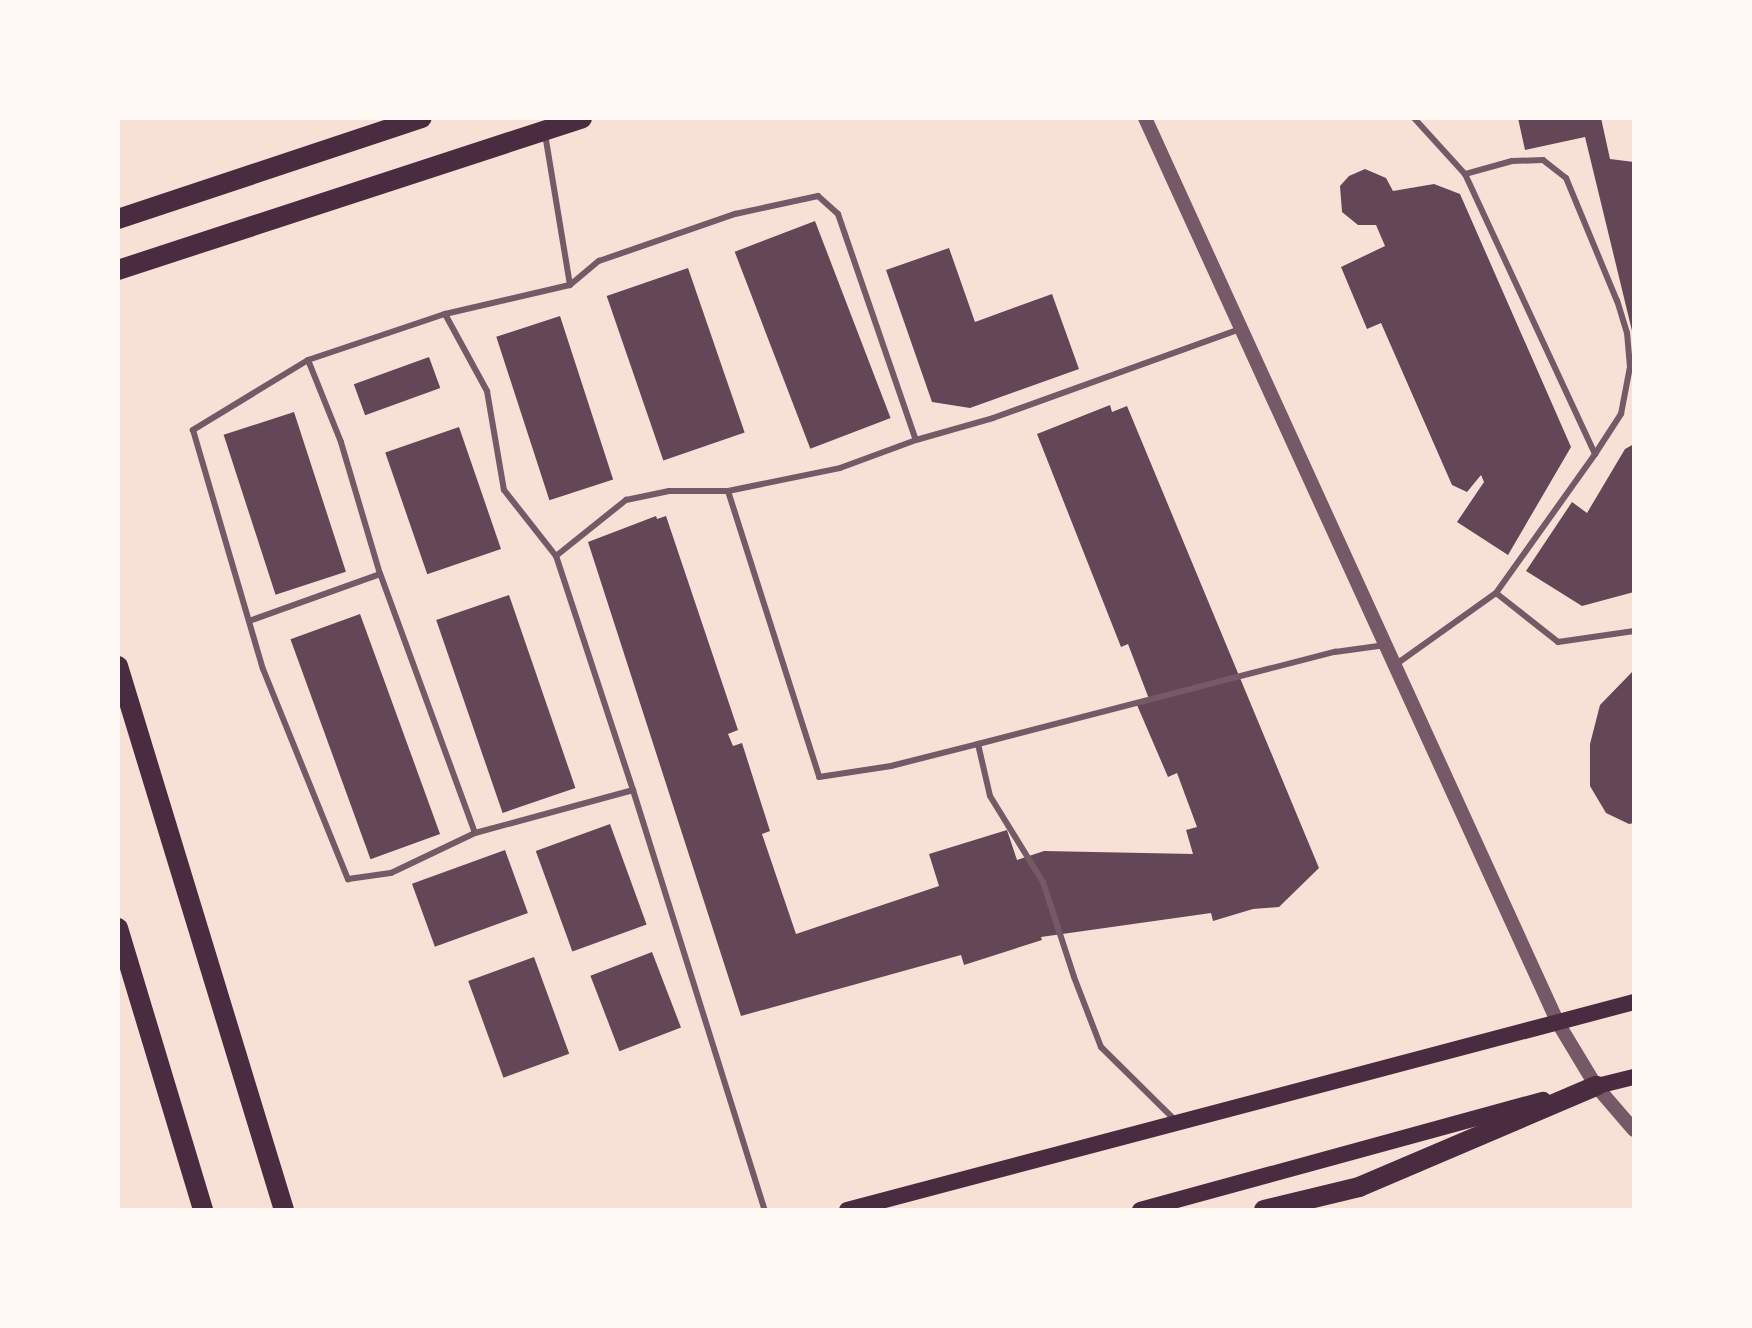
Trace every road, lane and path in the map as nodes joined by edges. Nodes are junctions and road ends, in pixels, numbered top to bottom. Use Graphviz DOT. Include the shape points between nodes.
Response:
graph roads {
  1 [pos="422,118"];
  2 [pos="582,118"];
  3 [pos="1147,118"];
  4 [pos="1414,118"];
  5 [pos="545,130"];
  6 [pos="1465,174"];
  7 [pos="118,219"];
  8 [pos="118,270"];
  9 [pos="570,285"];
  10 [pos="445,314"];
  11 [pos="1241,328"];
  12 [pos="308,360"];
  13 [pos="916,440"];
  14 [pos="1595,454"];
  15 [pos="728,491"];
  16 [pos="556,556"];
  17 [pos="380,574"];
  18 [pos="1496,593"];
  19 [pos="249,621"];
  20 [pos="1634,631"];
  21 [pos="1386,645"];
  22 [pos="1395,665"];
  23 [pos="118,666"];
  24 [pos="978,744"];
  25 [pos="633,790"];
  26 [pos="475,833"];
  27 [pos="118,928"];
  28 [pos="1634,1002"];
  29 [pos="1558,1023"];
  30 [pos="1634,1077"];
  31 [pos="1596,1086"];
  32 [pos="1178,1123"];
  33 [pos="1634,1130"];
  34 [pos="203,1210"];
  35 [pos="284,1210"];
  36 [pos="765,1210"];
  37 [pos="847,1210"];
  38 [pos="1140,1210"];
  39 [pos="1264,1210"];
  1 -- 7 [label="main road"];
  2 -- 5 [label="main road"];
  3 -- 11 [label="street"];
  4 -- 6 [label="lane"];
  5 -- 8 [label="main road"];
  5 -- 9 [label="lane"];
  6 -- 14 [label="lane"];
  6 -- 14 [label="lane" via="1512,161 1543,160 1566,178 1578,200 1627,333 1630,367 1621,414"];
  9 -- 10 [label="lane"];
  9 -- 13 [label="lane" via="599,261 735,214 818,196 838,214"];
  10 -- 12 [label="lane"];
  10 -- 16 [label="lane" via="487,391 504,490"];
  11 -- 13 [label="lane" via="993,418"];
  11 -- 21 [label="street"];
  12 -- 17 [label="lane" via="341,442"];
  12 -- 19 [label="lane" via="193,430"];
  13 -- 15 [label="lane" via="840,468"];
  14 -- 18 [label="lane"];
  15 -- 16 [label="lane" via="669,491 626,500"];
  15 -- 24 [label="lane" via="819,777"];
  16 -- 25 [label="lane"];
  17 -- 19 [label="lane"];
  17 -- 26 [label="lane"];
  18 -- 20 [label="lane" via="1558,642"];
  18 -- 22 [label="lane"];
  19 -- 26 [label="lane" via="263,669 348,879 391,873"];
  21 -- 22 [label="street"];
  21 -- 24 [label="lane" via="1335,652"];
  22 -- 29 [label="street"];
  23 -- 35 [label="main road"];
  24 -- 32 [label="lane" via="990,796 1043,882 1101,1047"];
  25 -- 26 [label="lane"];
  25 -- 36 [label="lane"];
  27 -- 34 [label="main road"];
  28 -- 29 [label="main road"];
  29 -- 31 [label="street"];
  29 -- 32 [label="main road"];
  30 -- 31 [label="main road"];
  31 -- 33 [label="street"];
  31 -- 38 [label="main road"];
  31 -- 39 [label="main road" via="1359,1187"];
  32 -- 37 [label="main road"];
}
